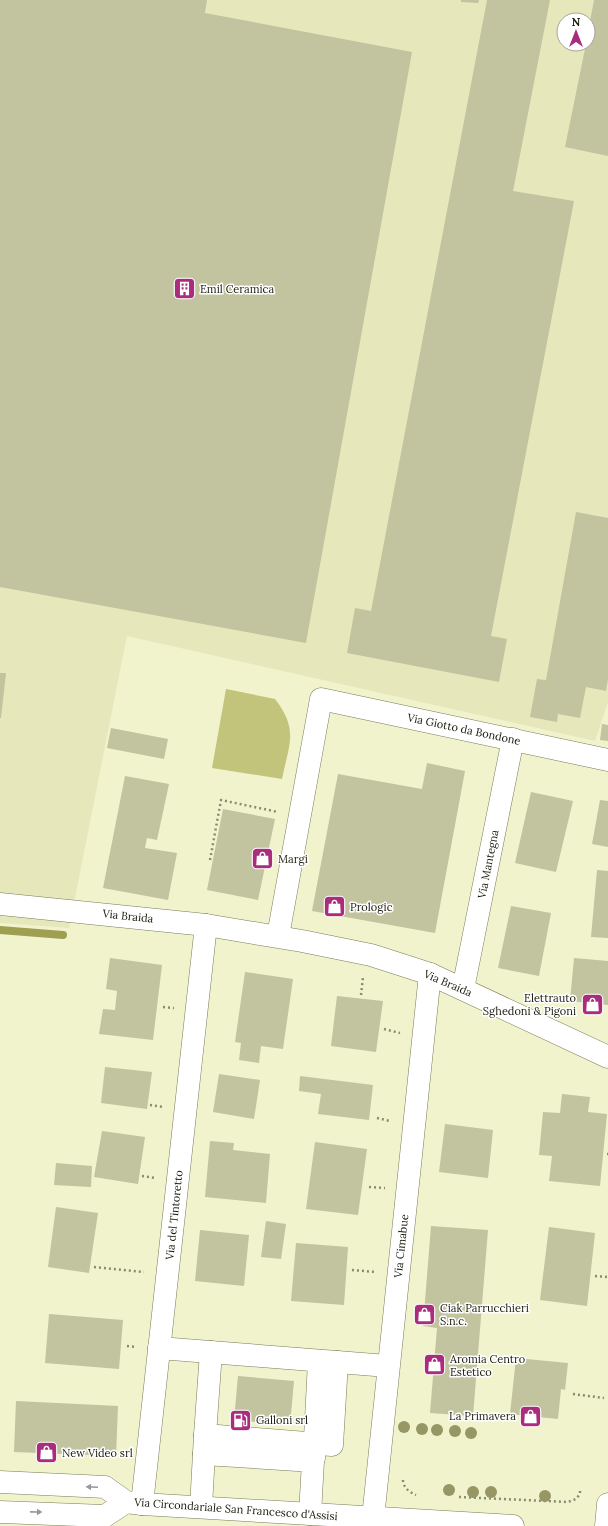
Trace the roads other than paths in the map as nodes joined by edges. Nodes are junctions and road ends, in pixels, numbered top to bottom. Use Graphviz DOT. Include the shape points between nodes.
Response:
graph roads {
  1 [pos="513,739"];
  2 [pos="608,760"];
  3 [pos="0,904"];
  4 [pos="206,925"];
  5 [pos="278,936"];
  6 [pos="430,974"];
  7 [pos="463,989"];
  8 [pos="608,1057"];
  9 [pos="159,1348"];
  10 [pos="211,1352"];
  11 [pos="328,1362"];
  12 [pos="388,1366"];
  13 [pos="204,1444"];
  14 [pos="314,1452"];
  15 [pos="0,1482"];
  16 [pos="134,1503"];
  17 [pos="608,1504"];
  18 [pos="201,1507"];
  19 [pos="0,1512"];
  20 [pos="310,1514"];
  21 [pos="373,1518"];
  22 [pos="350,1521"];
  23 [pos="513,1526"];
  24 [pos="606,1526"];
  1 -- 2 [label="street, Via Giotto da Bondone"];
  1 -- 5 [label="street, Via Giotto da Bondone" via="321,699"];
  1 -- 7 [label="street, Via Mantegna"];
  3 -- 4 [label="street, Via Braida"];
  4 -- 5 [label="street, Via Braida"];
  4 -- 9 [label="street, Via del Tintoretto"];
  5 -- 6 [label="street, Via Braida" via="371,955"];
  6 -- 7 [label="street, Via Braida"];
  6 -- 12 [label="street, Via Cimabue"];
  7 -- 8 [label="street, Via Braida"];
  9 -- 10 [label="street"];
  9 -- 16 [label="street, Via del Tintoretto"];
  10 -- 11 [label="street"];
  10 -- 13 [label="street"];
  11 -- 12 [label="street"];
  11 -- 14 [label="street"];
  12 -- 21 [label="street, Via Cimabue"];
  13 -- 14 [label="street"];
  13 -- 18 [label="street"];
  14 -- 20 [label="street"];
  16 -- 15 [label="street, Via Circondariale San Francesco d'Assisi, one-way" via="105,1487"];
  16 -- 18 [label="street, Via Circondariale San Francesco d'Assisi"];
  19 -- 16 [label="street, Via Circondariale San Francesco d'Assisi, one-way" via="105,1516"];
  17 -- 24 [label="street"];
  18 -- 20 [label="street, Via Circondariale San Francesco d'Assisi"];
  20 -- 22 [label="street, Via Circondariale San Francesco d'Assisi"];
  21 -- 22 [label="street, Via Circondariale San Francesco d'Assisi"];
  21 -- 23 [label="street, Via Circondariale San Francesco d'Assisi"];
}
